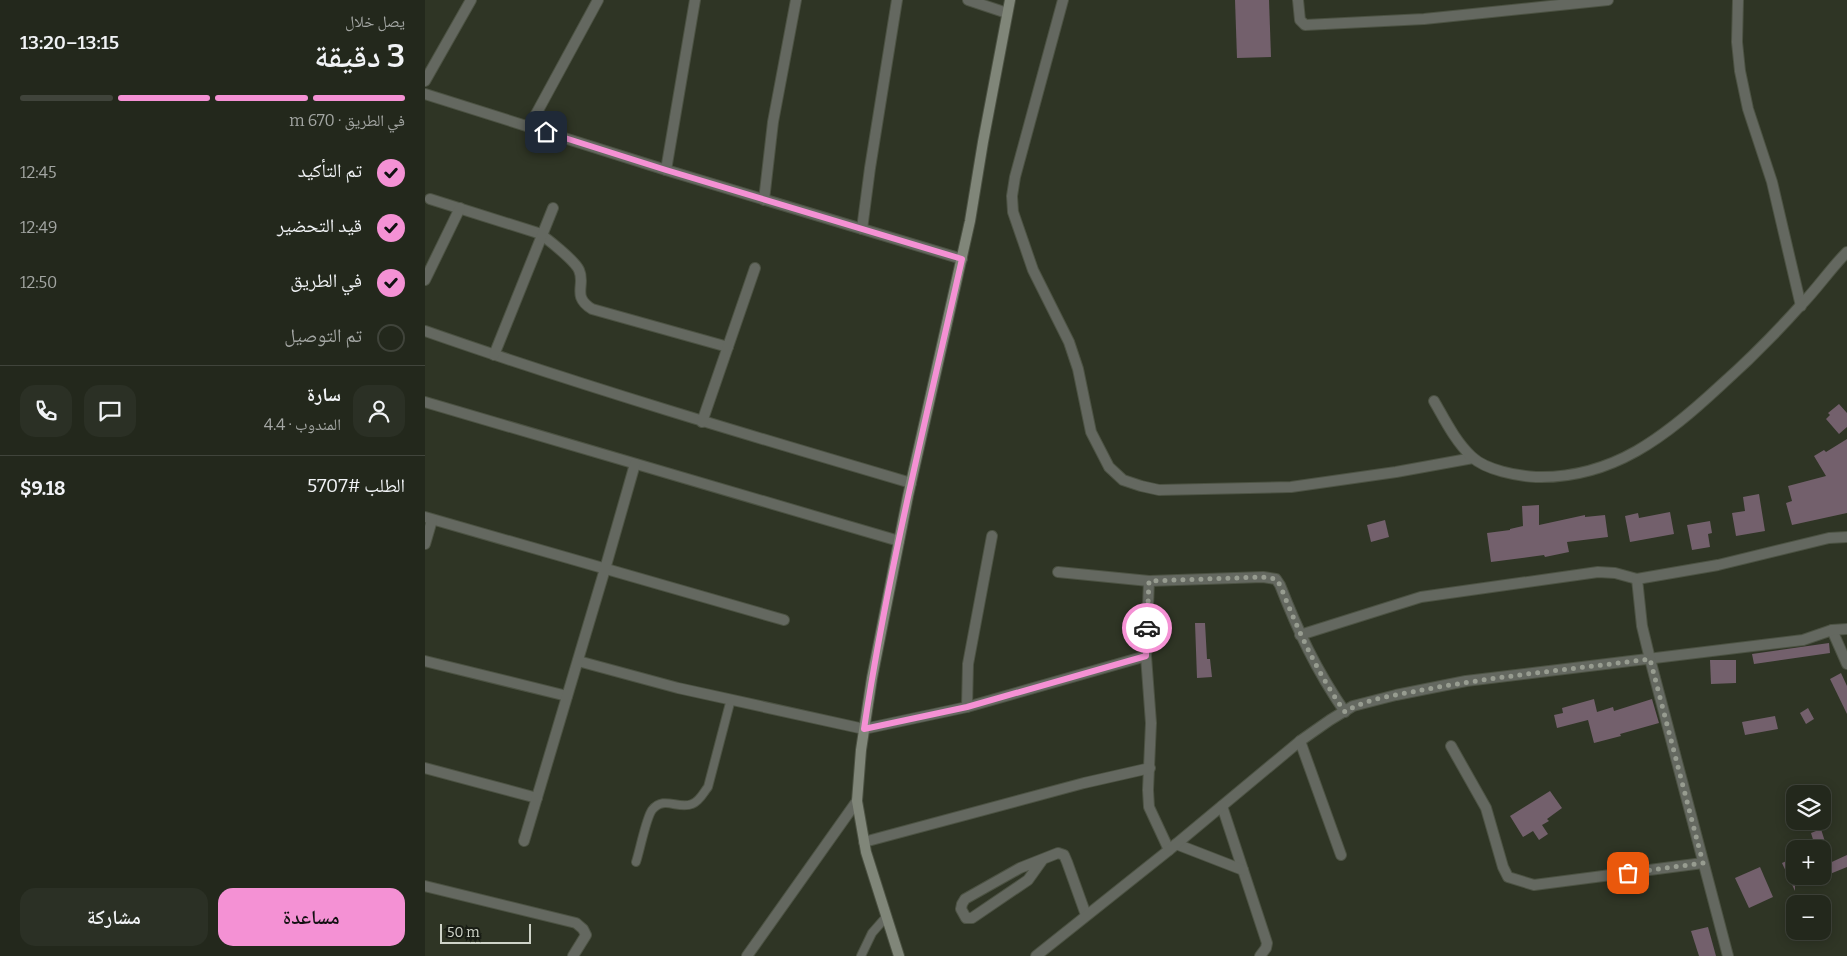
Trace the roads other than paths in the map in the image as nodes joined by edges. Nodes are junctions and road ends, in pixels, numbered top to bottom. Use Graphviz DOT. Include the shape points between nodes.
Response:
graph roads {
  1 [pos="471,0"];
  2 [pos="598,0"];
  3 [pos="695,0"];
  4 [pos="797,0"];
  5 [pos="897,0"];
  6 [pos="968,0"];
  7 [pos="1010,0"];
  8 [pos="1063,0"];
  9 [pos="1298,0"];
  10 [pos="1608,0"];
  11 [pos="1738,0"];
  12 [pos="1007,13"];
  13 [pos="425,81"];
  14 [pos="425,94"];
  15 [pos="529,127"];
  16 [pos="666,170"];
  17 [pos="430,199"];
  18 [pos="764,200"];
  19 [pos="460,208"];
  20 [pos="553,208"];
  21 [pos="861,230"];
  22 [pos="542,235"];
  23 [pos="1847,252"];
  24 [pos="962,259"];
  25 [pos="755,268"];
  26 [pos="425,280"];
  27 [pos="1801,306"];
  28 [pos="425,331"];
  29 [pos="728,347"];
  30 [pos="494,355"];
  31 [pos="1434,401"];
  32 [pos="425,402"];
  33 [pos="703,422"];
  34 [pos="1473,458"];
  35 [pos="635,464"];
  36 [pos="911,483"];
  37 [pos="428,518"];
  38 [pos="992,536"];
  39 [pos="1847,536"];
  40 [pos="899,541"];
  41 [pos="425,544"];
  42 [pos="605,569"];
  43 [pos="1058,572"];
  44 [pos="1637,579"];
  45 [pos="1149,581"];
  46 [pos="784,620"];
  47 [pos="1847,629"];
  48 [pos="1831,630"];
  49 [pos="1300,635"];
  50 [pos="1146,656"];
  51 [pos="1650,659"];
  52 [pos="578,660"];
  53 [pos="425,661"];
  54 [pos="1847,664"];
  55 [pos="567,696"];
  56 [pos="731,699"];
  57 [pos="967,707"];
  58 [pos="1345,712"];
  59 [pos="864,729"];
  60 [pos="1299,741"];
  61 [pos="1451,746"];
  62 [pos="425,768"];
  63 [pos="1150,768"];
  64 [pos="537,798"];
  65 [pos="857,801"];
  66 [pos="1222,806"];
  67 [pos="524,841"];
  68 [pos="864,842"];
  69 [pos="1172,847"];
  70 [pos="1341,855"];
  71 [pos="1043,859"];
  72 [pos="636,862"];
  73 [pos="1703,863"];
  74 [pos="1243,870"];
  75 [pos="425,886"];
  76 [pos="1086,915"];
  77 [pos="886,917"];
  78 [pos="1042,954"];
  79 [pos="573,956"];
  80 [pos="747,956"];
  81 [pos="861,956"];
  82 [pos="899,956"];
  83 [pos="1260,956"];
  84 [pos="1728,956"];
  1 -- 13 [label="street"];
  2 -- 15 [label="street"];
  3 -- 16 [label="street"];
  4 -- 18 [label="street" via="773,122"];
  5 -- 21 [label="street"];
  6 -- 12 [label="street"];
  7 -- 12 [label="main road"];
  8 -- 34 [label="street" via="1015,177 1013,212 1033,270 1069,342 1078,368 1091,432 1109,467 1123,480 1159,490 1232,489 1291,487"];
  9 -- 10 [label="street" via="1300,20 1305,25 1314,25 1424,19"];
  11 -- 27 [label="street" via="1740,71 1748,109 1772,182"];
  12 -- 24 [label="main road"];
  14 -- 15 [label="street"];
  15 -- 16 [label="street"];
  16 -- 18 [label="street"];
  17 -- 19 [label="street"];
  18 -- 21 [label="street"];
  19 -- 22 [label="street"];
  19 -- 26 [label="street"];
  20 -- 22 [label="street"];
  21 -- 24 [label="street"];
  22 -- 29 [label="street" via="577,267 580,295 592,309"];
  22 -- 30 [label="street"];
  23 -- 27 [label="street"];
  24 -- 36 [label="main road"];
  25 -- 29 [label="street"];
  27 -- 34 [label="street" via="1694,410 1659,439 1630,456 1587,472 1556,478 1525,477 1498,470"];
  28 -- 30 [label="street"];
  29 -- 33 [label="street"];
  30 -- 33 [label="street"];
  31 -- 34 [label="street"];
  32 -- 35 [label="street"];
  33 -- 36 [label="street"];
  35 -- 40 [label="street"];
  35 -- 42 [label="street"];
  36 -- 40 [label="main road"];
  37 -- 41 [label="street"];
  37 -- 42 [label="street"];
  38 -- 57 [label="street" via="968,664"];
  39 -- 44 [label="street" via="1718,565"];
  40 -- 59 [label="main road"];
  42 -- 46 [label="street"];
  42 -- 52 [label="street"];
  43 -- 45 [label="street"];
  44 -- 49 [label="street" via="1598,572 1421,597"];
  44 -- 51 [label="street" via="1642,626"];
  45 -- 49 [label="street" via="1271,577 1280,585"];
  45 -- 50 [label="street"];
  47 -- 48 [label="street"];
  48 -- 51 [label="street" via="1803,640"];
  48 -- 54 [label="street"];
  49 -- 58 [label="street"];
  50 -- 57 [label="street"];
  50 -- 63 [label="street" via="1151,723"];
  51 -- 58 [label="street" via="1466,682 1396,695 1353,706"];
  51 -- 73 [label="street"];
  52 -- 55 [label="street"];
  52 -- 56 [label="street"];
  53 -- 55 [label="street"];
  55 -- 64 [label="street"];
  56 -- 59 [label="street"];
  56 -- 72 [label="lane" via="708,787 693,804 657,804 651,812"];
  57 -- 59 [label="street"];
  58 -- 60 [label="street"];
  59 -- 65 [label="main road"];
  60 -- 66 [label="street"];
  60 -- 70 [label="street"];
  61 -- 73 [label="street" via="1486,808 1508,876 1534,885"];
  62 -- 64 [label="street"];
  63 -- 68 [label="street"];
  63 -- 69 [label="street" via="1149,807"];
  64 -- 67 [label="street"];
  65 -- 68 [label="main road"];
  65 -- 80 [label="street"];
  66 -- 69 [label="street"];
  66 -- 74 [label="street"];
  68 -- 77 [label="main road"];
  69 -- 74 [label="street"];
  69 -- 76 [label="street"];
  71 -- 71 [label="street" via="1027,880 972,918 963,914 965,900 1020,868"];
  71 -- 76 [label="street" via="1059,853 1064,855"];
  73 -- 84 [label="street"];
  74 -- 83 [label="street" via="1267,944"];
  75 -- 79 [label="street" via="576,923 586,935"];
  76 -- 78 [label="street"];
  77 -- 81 [label="lane" via="872,933"];
  77 -- 82 [label="main road"];
}
